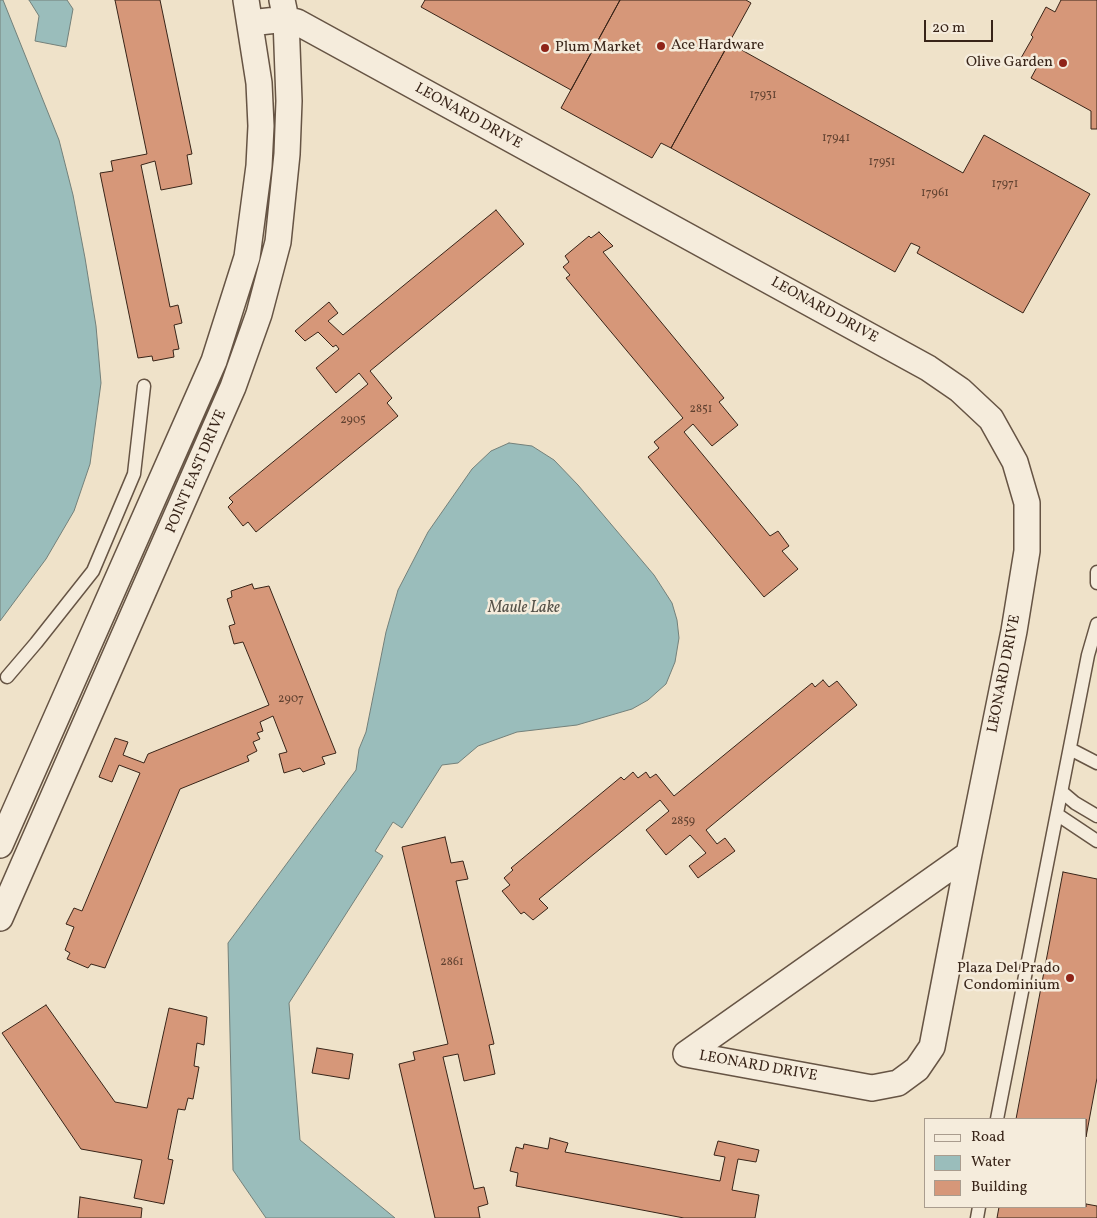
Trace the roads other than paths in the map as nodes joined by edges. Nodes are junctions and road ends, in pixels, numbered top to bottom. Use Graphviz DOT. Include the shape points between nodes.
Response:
graph roads {
  1 [pos="284,10"];
  2 [pos="248,12"];
  3 [pos="269,205"];
  4 [pos="144,386"];
  5 [pos="196,436"];
  6 [pos="107,570"];
  7 [pos="1097,572"];
  8 [pos="1097,583"];
  9 [pos="115,623"];
  10 [pos="1097,624"];
  11 [pos="7,677"];
  12 [pos="1070,749"];
  13 [pos="1097,763"];
  14 [pos="1062,792"];
  15 [pos="1058,815"];
  16 [pos="1097,816"];
  17 [pos="25,825"];
  18 [pos="1097,841"];
  19 [pos="0,845"];
  20 [pos="969,854"];
  21 [pos="0,918"];
  22 [pos="997,1118"];
  1 -- 2 [label="street"];
  1 -- 3 [label="street, POINT EAST DRIVE" via="289,102"];
  1 -- 20 [label="street, LEONARD DRIVE" via="296,22 928,368 960,390 991,419 1015,462 1027,503 1028,551"];
  2 -- 3 [label="street, POINT EAST DRIVE" via="259,83 259,166"];
  3 -- 5 [label="street, POINT EAST DRIVE" via="247,257 214,361"];
  4 -- 6 [label="lane" via="134,474"];
  5 -- 6 [label="street, POINT EAST DRIVE"];
  5 -- 9 [label="street, POINT EAST DRIVE"];
  6 -- 9 [label="street, POINT EAST DRIVE"];
  6 -- 11 [label="lane"];
  7 -- 8 [label="lane"];
  9 -- 17 [label="street, POINT EAST DRIVE"];
  10 -- 12 [label="lane"];
  12 -- 13 [label="lane"];
  12 -- 14 [label="lane"];
  14 -- 15 [label="lane"];
  14 -- 16 [label="lane"];
  15 -- 18 [label="lane"];
  15 -- 22 [label="lane"];
  17 -- 19 [label="street, POINT EAST DRIVE"];
  17 -- 21 [label="street, POINT EAST DRIVE"];
  20 -- 20 [label="street, LEONARD DRIVE" via="770,994 686,1054 872,1088 898,1083 917,1069 932,1047"];
}
